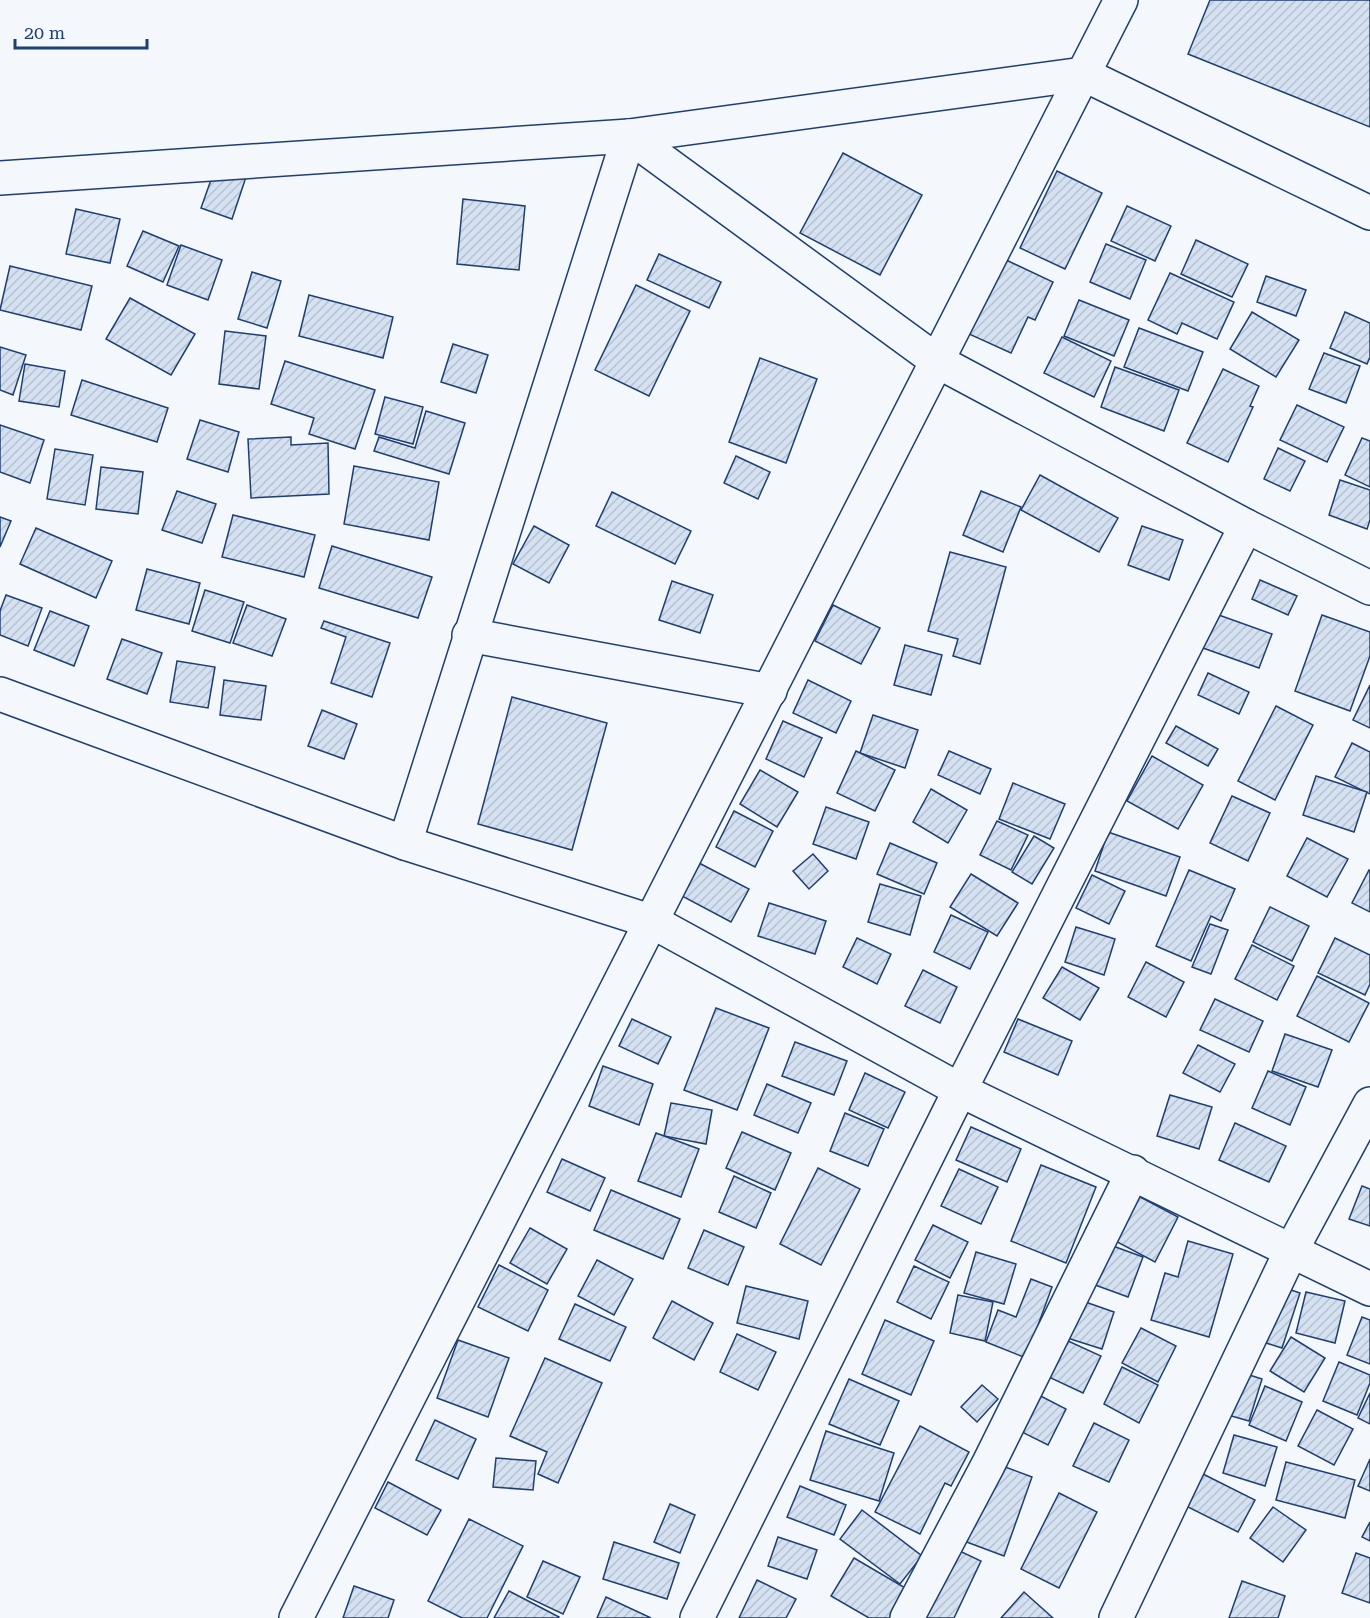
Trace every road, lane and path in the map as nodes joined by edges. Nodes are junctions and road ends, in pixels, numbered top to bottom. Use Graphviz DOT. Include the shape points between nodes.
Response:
graph roads {
  1 [pos="1121,0"];
  2 [pos="1083,74"];
  3 [pos="629,136"];
  4 [pos="0,178"];
  5 [pos="1370,213"];
  6 [pos="937,361"];
  7 [pos="1246,526"];
  8 [pos="1370,588"];
  9 [pos="469,635"];
  10 [pos="770,692"];
  11 [pos="0,694"];
  12 [pos="405,843"];
  13 [pos="653,922"];
  14 [pos="960,1090"];
  15 [pos="1370,1104"];
  16 [pos="1133,1172"];
  17 [pos="1292,1250"];
  18 [pos="1370,1289"];
  19 [pos="296,1618"];
  20 [pos="697,1618"];
  21 [pos="907,1618"];
  22 [pos="1116,1618"];
  1 -- 2 [label="street"];
  2 -- 3 [label="street"];
  2 -- 5 [label="street"];
  2 -- 6 [label="street"];
  3 -- 4 [label="street"];
  3 -- 6 [label="street"];
  3 -- 9 [label="street"];
  6 -- 7 [label="street"];
  6 -- 10 [label="street"];
  7 -- 8 [label="street"];
  7 -- 14 [label="street"];
  9 -- 10 [label="street"];
  9 -- 12 [label="street"];
  10 -- 13 [label="street"];
  11 -- 12 [label="street"];
  12 -- 13 [label="street"];
  13 -- 14 [label="street"];
  13 -- 19 [label="street"];
  14 -- 16 [label="street"];
  14 -- 20 [label="street"];
  15 -- 17 [label="street"];
  16 -- 17 [label="street"];
  16 -- 21 [label="street" via="988,1465"];
  17 -- 18 [label="street"];
  17 -- 22 [label="street"];
}
